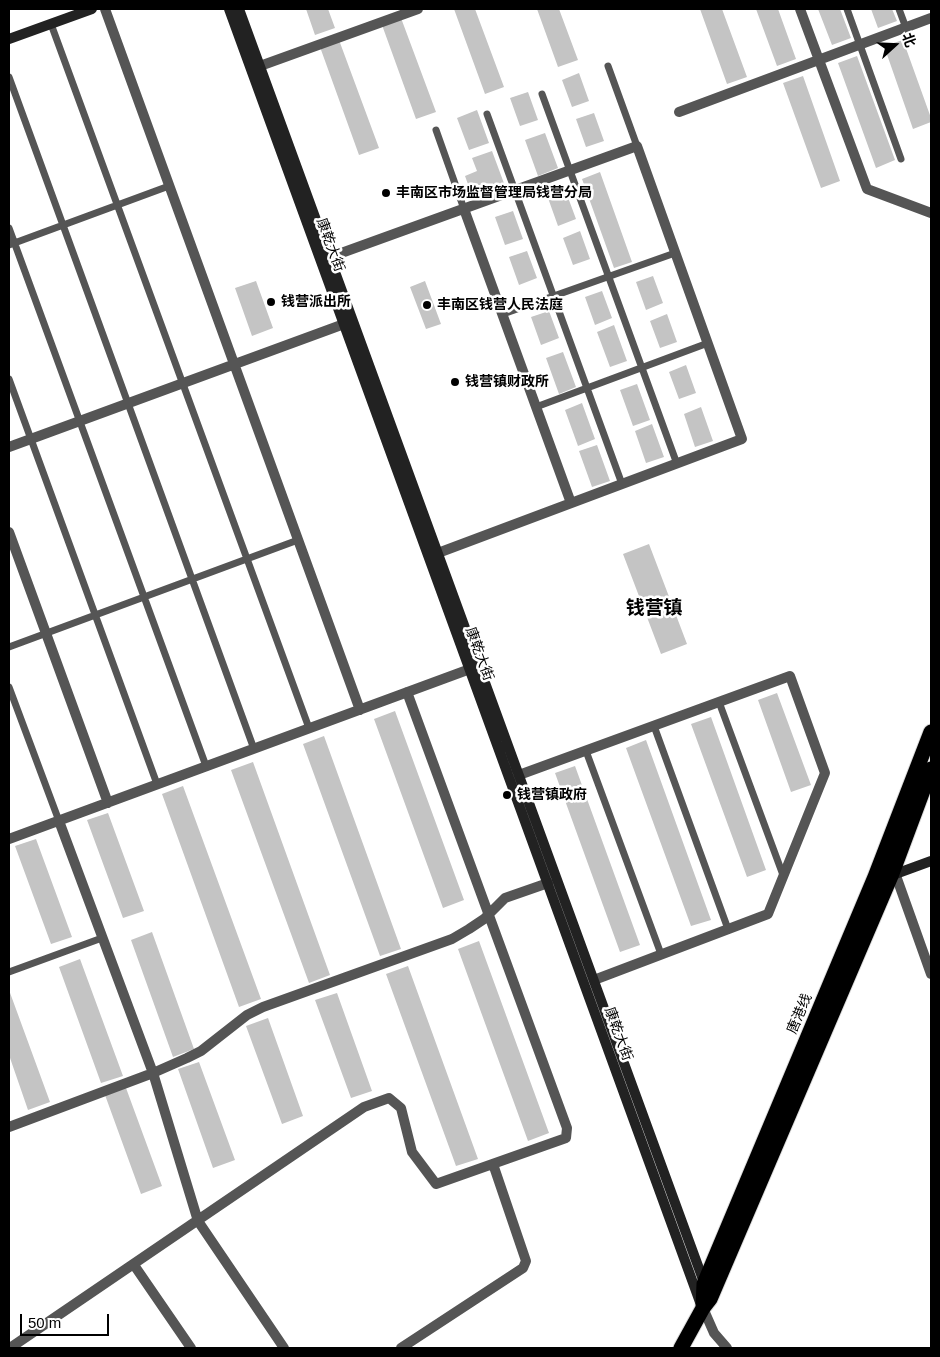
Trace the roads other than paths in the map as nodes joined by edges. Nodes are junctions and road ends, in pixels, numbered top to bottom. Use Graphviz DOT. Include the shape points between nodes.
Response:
graph roads {
  1 [pos="92,9"];
  2 [pos="105,9"];
  3 [pos="229,9"];
  4 [pos="239,9"];
  5 [pos="418,9"];
  6 [pos="800,9"];
  7 [pos="847,9"];
  8 [pos="899,9"];
  9 [pos="931,18"];
  10 [pos="51,24"];
  11 [pos="906,28"];
  12 [pos="9,40"];
  13 [pos="860,45"];
  14 [pos="819,60"];
  15 [pos="260,66"];
  16 [pos="608,66"];
  17 [pos="9,77"];
  18 [pos="542,94"];
  19 [pos="679,112"];
  20 [pos="487,114"];
  21 [pos="436,130"];
  22 [pos="637,146"];
  23 [pos="901,159"];
  24 [pos="570,170"];
  25 [pos="169,186"];
  26 [pos="515,190"];
  27 [pos="117,205"];
  28 [pos="464,208"];
  29 [pos="931,213"];
  30 [pos="63,225"];
  31 [pos="9,228"];
  32 [pos="12,244"];
  33 [pos="675,253"];
  34 [pos="325,259"];
  35 [pos="609,277"];
  36 [pos="554,296"];
  37 [pos="503,314"];
  38 [pos="344,324"];
  39 [pos="708,344"];
  40 [pos="234,364"];
  41 [pos="642,368"];
  42 [pos="9,379"];
  43 [pos="182,383"];
  44 [pos="587,388"];
  45 [pos="128,403"];
  46 [pos="536,407"];
  47 [pos="80,421"];
  48 [pos="31,439"];
  49 [pos="9,447"];
  50 [pos="677,464"];
  51 [pos="622,484"];
  52 [pos="571,503"];
  53 [pos="9,532"];
  54 [pos="298,540"];
  55 [pos="433,554"];
  56 [pos="247,558"];
  57 [pos="192,579"];
  58 [pos="144,597"];
  59 [pos="95,615"];
  60 [pos="46,633"];
  61 [pos="9,647"];
  62 [pos="470,669"];
  63 [pos="9,687"];
  64 [pos="407,692"];
  65 [pos="719,702"];
  66 [pos="360,710"];
  67 [pos="654,726"];
  68 [pos="309,728"];
  69 [pos="931,732"];
  70 [pos="254,749"];
  71 [pos="586,751"];
  72 [pos="206,766"];
  73 [pos="931,769"];
  74 [pos="519,775"];
  75 [pos="157,784"];
  76 [pos="108,802"];
  77 [pos="59,820"];
  78 [pos="9,839"];
  79 [pos="931,861"];
  80 [pos="893,874"];
  81 [pos="783,875"];
  82 [pos="875,877"];
  83 [pos="548,883"];
  84 [pos="489,913"];
  85 [pos="728,929"];
  86 [pos="102,938"];
  87 [pos="661,954"];
  88 [pos="9,972"];
  89 [pos="931,974"];
  90 [pos="594,980"];
  91 [pos="153,1074"];
  92 [pos="9,1127"];
  93 [pos="493,1164"];
  94 [pos="198,1221"];
  95 [pos="134,1265"];
  96 [pos="704,1284"];
  97 [pos="706,1304"];
  98 [pos="10,1348"];
  99 [pos="191,1348"];
  100 [pos="284,1348"];
  101 [pos="401,1348"];
  102 [pos="681,1348"];
  103 [pos="727,1348"];
  1 -- 10 [label="street"];
  2 -- 25 [label="street"];
  3 -- 34 [label="street, 康乾大街"];
  4 -- 15 [label="street, 康乾大街"];
  5 -- 15 [label="street"];
  6 -- 14 [label="street"];
  7 -- 13 [label="lane"];
  8 -- 11 [label="lane"];
  9 -- 11 [label="street"];
  10 -- 12 [label="street"];
  10 -- 27 [label="lane"];
  11 -- 13 [label="street"];
  13 -- 14 [label="street"];
  13 -- 23 [label="lane"];
  14 -- 19 [label="street"];
  14 -- 29 [label="street" via="868,189"];
  15 -- 34 [label="street, 康乾大街"];
  16 -- 22 [label="lane"];
  17 -- 30 [label="lane"];
  18 -- 24 [label="lane"];
  20 -- 26 [label="lane"];
  21 -- 28 [label="lane"];
  22 -- 24 [label="street"];
  22 -- 33 [label="street"];
  24 -- 26 [label="street"];
  24 -- 35 [label="lane"];
  25 -- 27 [label="lane"];
  25 -- 40 [label="street"];
  26 -- 28 [label="street"];
  26 -- 36 [label="lane"];
  27 -- 30 [label="lane"];
  27 -- 43 [label="lane"];
  28 -- 34 [label="street"];
  28 -- 37 [label="street"];
  30 -- 32 [label="lane"];
  30 -- 45 [label="lane"];
  31 -- 32 [label="lane"];
  32 -- 47 [label="lane"];
  33 -- 35 [label="lane"];
  33 -- 39 [label="street"];
  34 -- 38 [label="street, 康乾大街"];
  34 -- 55 [label="street, 康乾大街"];
  35 -- 36 [label="lane"];
  35 -- 41 [label="lane"];
  36 -- 37 [label="lane"];
  36 -- 44 [label="lane"];
  37 -- 46 [label="street"];
  38 -- 40 [label="street"];
  38 -- 55 [label="street, 康乾大街"];
  39 -- 41 [label="lane"];
  39 -- 50 [label="street" via="742,439"];
  40 -- 43 [label="street"];
  40 -- 54 [label="street"];
  41 -- 44 [label="lane"];
  41 -- 50 [label="lane"];
  42 -- 48 [label="lane"];
  43 -- 45 [label="street"];
  43 -- 56 [label="lane"];
  44 -- 46 [label="lane"];
  44 -- 51 [label="lane"];
  45 -- 47 [label="street"];
  45 -- 57 [label="lane"];
  46 -- 52 [label="street"];
  47 -- 48 [label="street"];
  47 -- 58 [label="lane"];
  48 -- 49 [label="street"];
  48 -- 59 [label="lane"];
  50 -- 51 [label="street"];
  51 -- 52 [label="street"];
  52 -- 55 [label="street"];
  53 -- 60 [label="street"];
  54 -- 56 [label="lane"];
  54 -- 66 [label="street"];
  55 -- 62 [label="street, 康乾大街"];
  55 -- 74 [label="street, 康乾大街"];
  56 -- 57 [label="lane"];
  56 -- 68 [label="lane"];
  57 -- 58 [label="lane"];
  57 -- 70 [label="lane"];
  58 -- 59 [label="lane"];
  58 -- 72 [label="lane"];
  59 -- 60 [label="lane"];
  59 -- 75 [label="lane"];
  60 -- 61 [label="lane"];
  60 -- 76 [label="street"];
  62 -- 64 [label="street"];
  62 -- 83 [label="street, 康乾大街"];
  63 -- 77 [label="lane"];
  64 -- 66 [label="street"];
  64 -- 84 [label="street"];
  65 -- 67 [label="street"];
  65 -- 81 [label="lane"];
  65 -- 81 [label="street" via="790,676 825,773"];
  66 -- 68 [label="street"];
  67 -- 71 [label="street"];
  67 -- 85 [label="lane"];
  68 -- 70 [label="street"];
  69 -- 82 [label="highway, 唐港线"];
  70 -- 72 [label="street"];
  71 -- 74 [label="street"];
  71 -- 87 [label="lane"];
  72 -- 75 [label="street"];
  73 -- 80 [label="highway, 唐港线"];
  74 -- 90 [label="street, 康乾大街"];
  75 -- 76 [label="street"];
  76 -- 77 [label="street"];
  77 -- 78 [label="street"];
  77 -- 86 [label="street"];
  79 -- 80 [label="street"];
  80 -- 82 [label="street"];
  80 -- 89 [label="street"];
  80 -- 97 [label="highway, 唐港线"];
  81 -- 85 [label="street" via="768,914"];
  82 -- 96 [label="highway, 唐港线"];
  83 -- 84 [label="street" via="505,898"];
  83 -- 97 [label="street, 康乾大街"];
  84 -- 91 [label="street" via="452,939 255,1011 201,1051"];
  84 -- 93 [label="street" via="567,1128 566,1138"];
  85 -- 87 [label="street"];
  86 -- 88 [label="lane"];
  86 -- 91 [label="street"];
  87 -- 90 [label="street"];
  90 -- 96 [label="street, 康乾大街"];
  91 -- 92 [label="street"];
  91 -- 94 [label="street"];
  93 -- 94 [label="street" via="436,1184 412,1152 401,1108 389,1098 364,1107"];
  93 -- 101 [label="street" via="526,1260 523,1268"];
  94 -- 95 [label="street"];
  94 -- 100 [label="street"];
  95 -- 98 [label="street"];
  95 -- 99 [label="street"];
  96 -- 97 [label="highway, 唐港线"];
  97 -- 102 [label="highway, 唐港线"];
  97 -- 103 [label="street" via="714,1333"];
}
